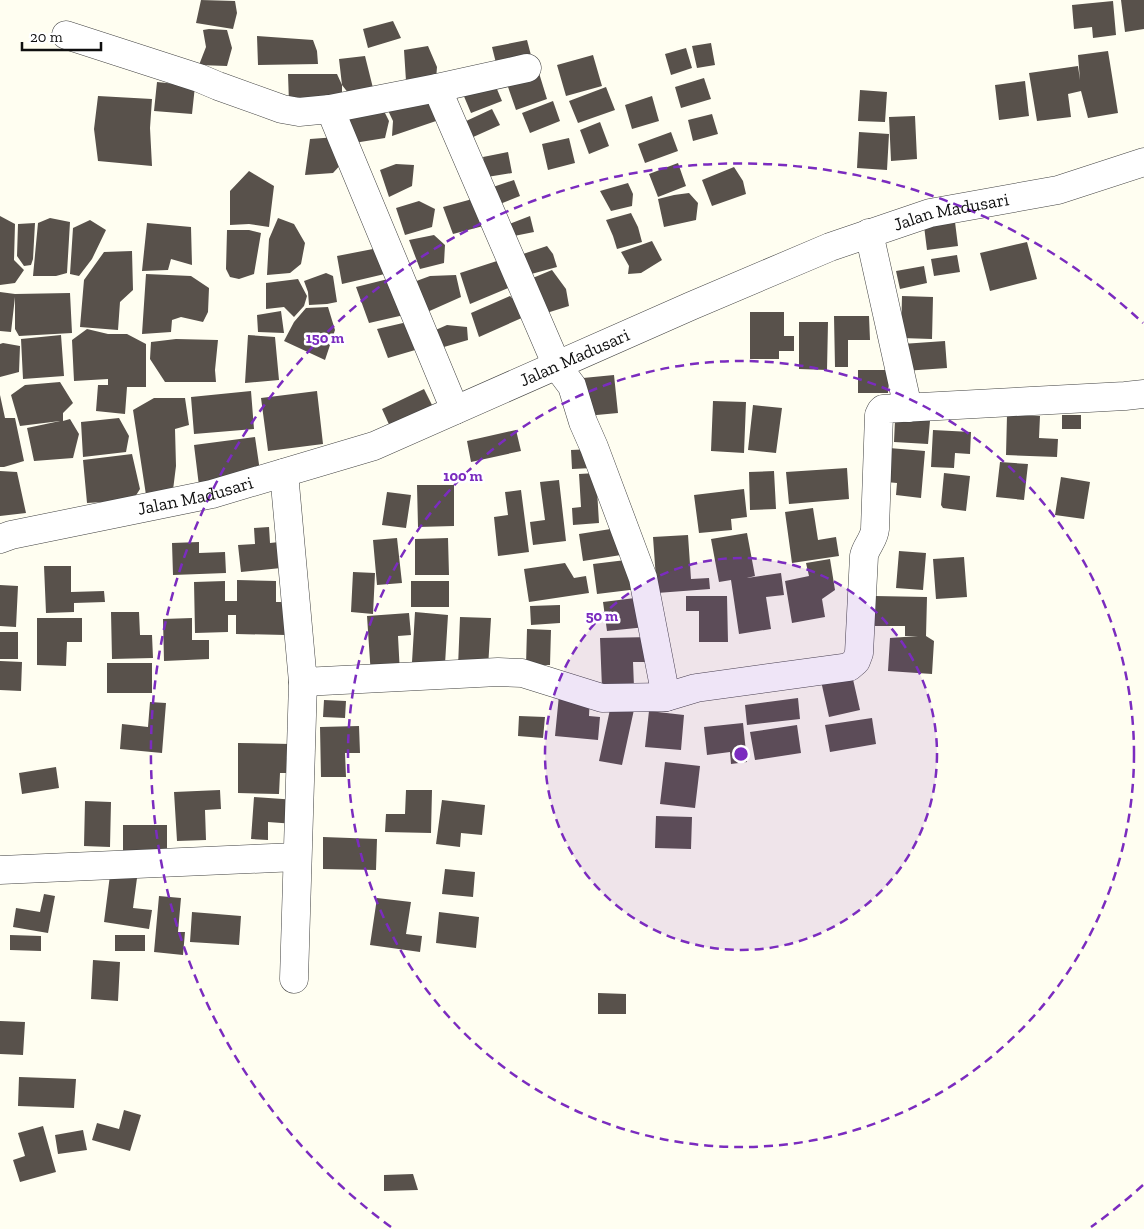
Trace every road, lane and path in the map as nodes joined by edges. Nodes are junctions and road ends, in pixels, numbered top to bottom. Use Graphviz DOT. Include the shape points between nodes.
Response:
graph roads {
  1 [pos="66,35"];
  2 [pos="526,68"];
  3 [pos="437,88"];
  4 [pos="330,109"];
  5 [pos="1144,162"];
  6 [pos="869,234"];
  7 [pos="557,366"];
  8 [pos="1144,394"];
  9 [pos="908,408"];
  10 [pos="454,410"];
  11 [pos="284,473"];
  12 [pos="0,539"];
  13 [pos="303,682"];
  14 [pos="666,697"];
  15 [pos="298,857"];
  16 [pos="0,870"];
  17 [pos="294,979"];
  1 -- 4 [label="street" via="282,109 299,112"];
  2 -- 3 [label="street"];
  3 -- 4 [label="street"];
  3 -- 7 [label="street"];
  4 -- 10 [label="street"];
  5 -- 6 [label="street, Jalan Madusari" via="1058,190 930,213"];
  6 -- 7 [label="street, Jalan Madusari" via="691,306"];
  6 -- 9 [label="street"];
  7 -- 10 [label="street, Jalan Madusari"];
  7 -- 14 [label="street" via="572,386 582,422 643,578"];
  8 -- 9 [label="street"];
  9 -- 14 [label="street" via="883,409 879,414 875,529 864,556 856,661 849,667 696,688"];
  10 -- 11 [label="street, Jalan Madusari" via="374,446"];
  11 -- 12 [label="street, Jalan Madusari" via="212,494"];
  11 -- 13 [label="street"];
  13 -- 14 [label="street" via="498,672 522,673 602,698"];
  13 -- 15 [label="street"];
  15 -- 16 [label="street"];
  15 -- 17 [label="street"];
}
